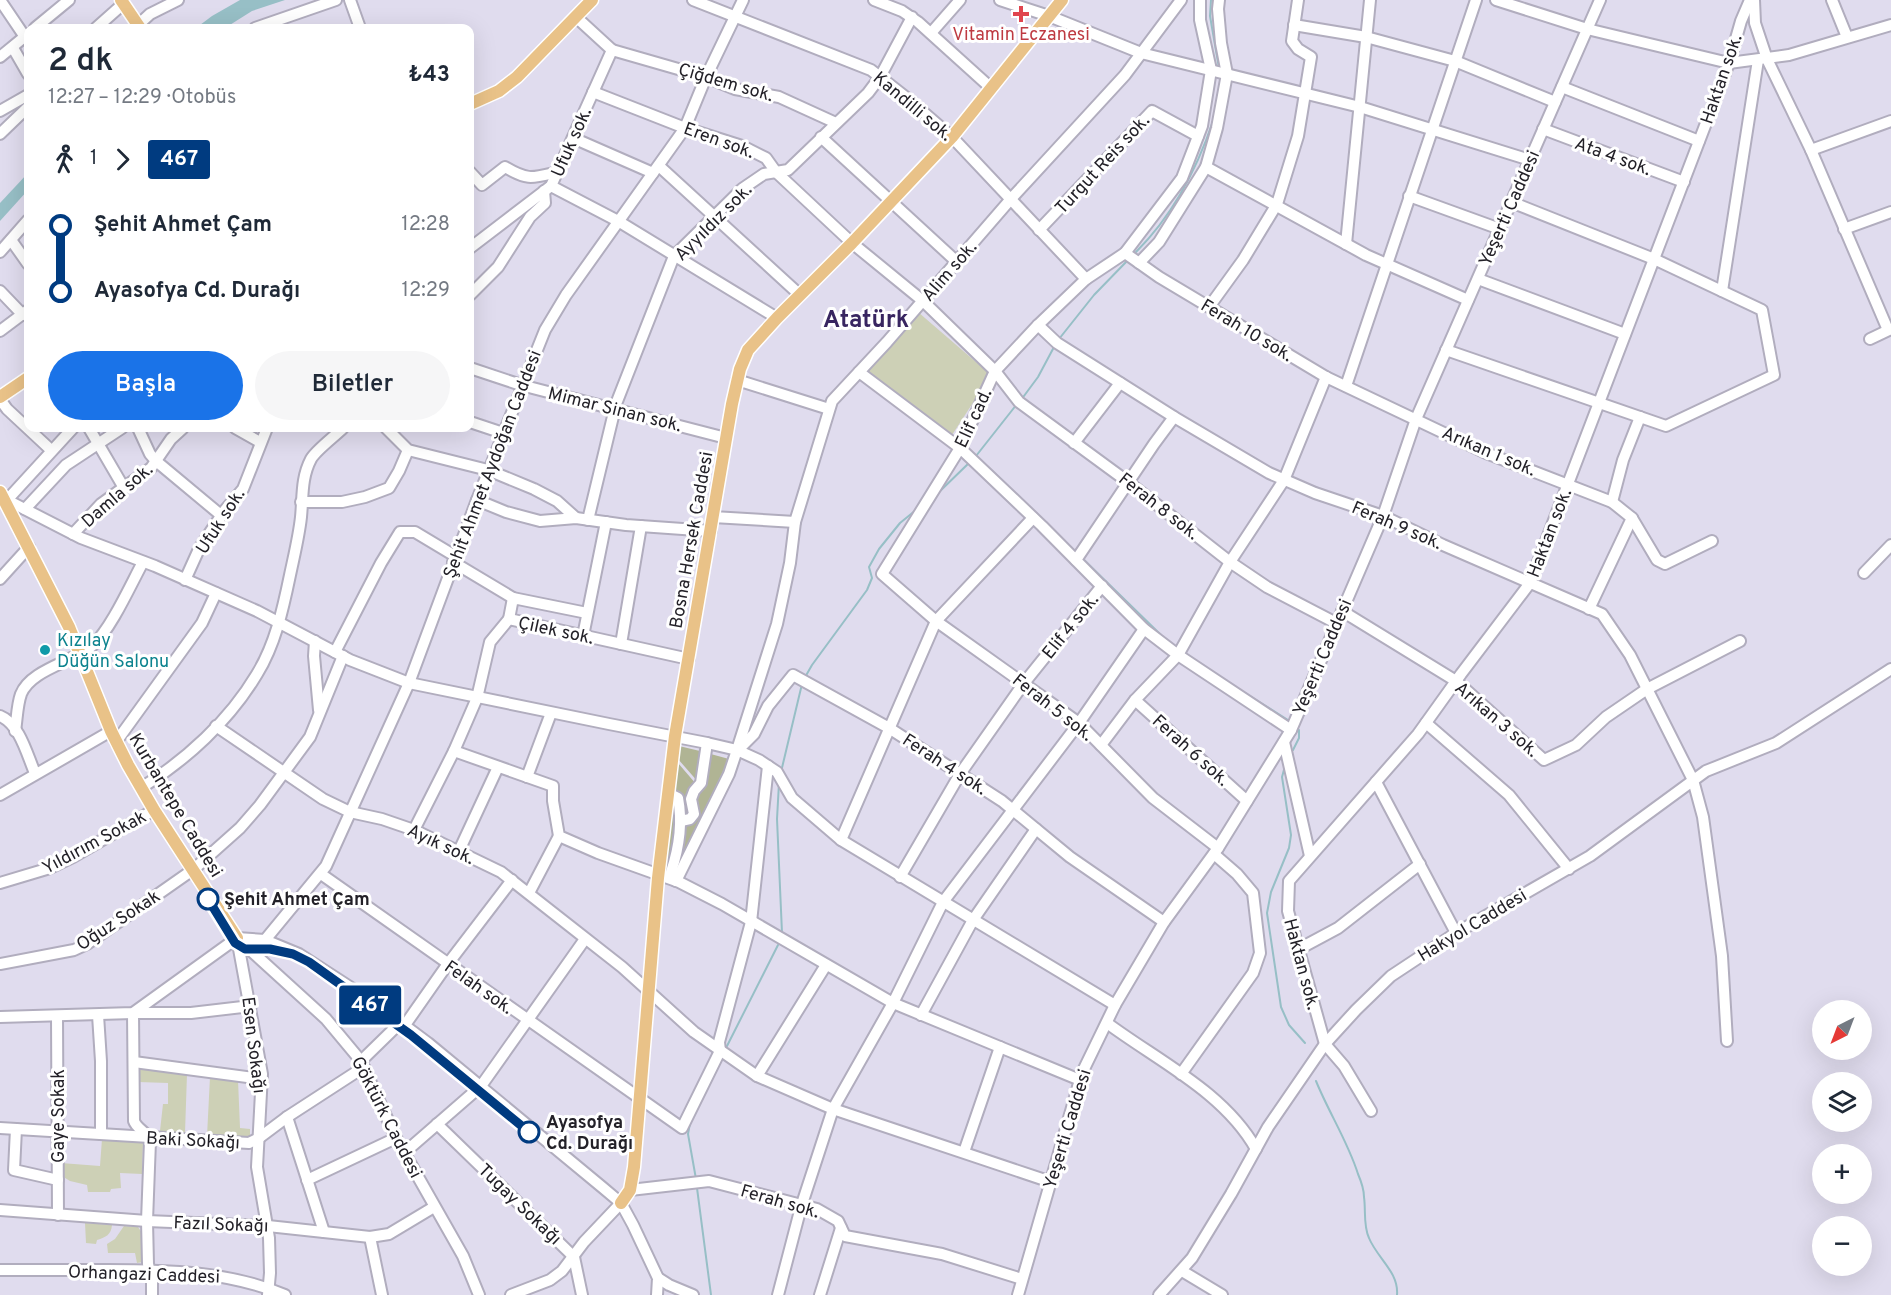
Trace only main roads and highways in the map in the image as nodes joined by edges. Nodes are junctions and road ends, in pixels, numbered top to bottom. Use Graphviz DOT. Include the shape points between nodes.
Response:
graph roads {
  1 [pos="592,0"];
  2 [pos="1062,0"];
  3 [pos="122,2"];
  4 [pos="136,24"];
  5 [pos="474,102"];
  6 [pos="24,381"];
  7 [pos="0,398"];
  8 [pos="2,497"];
  9 [pos="237,938"];
  10 [pos="621,1203"];
  1 -- 5 [label="main road" via="508,84"];
  2 -- 10 [label="main road, Bosna Hersek Caddesi" via="952,137 743,358 675,736 634,1167 630,1190"];
  3 -- 4 [label="main road"];
  6 -- 7 [label="main road"];
  8 -- 9 [label="main road, Kurbantepe Caddesi" via="80,654 113,736 153,810"];
}
